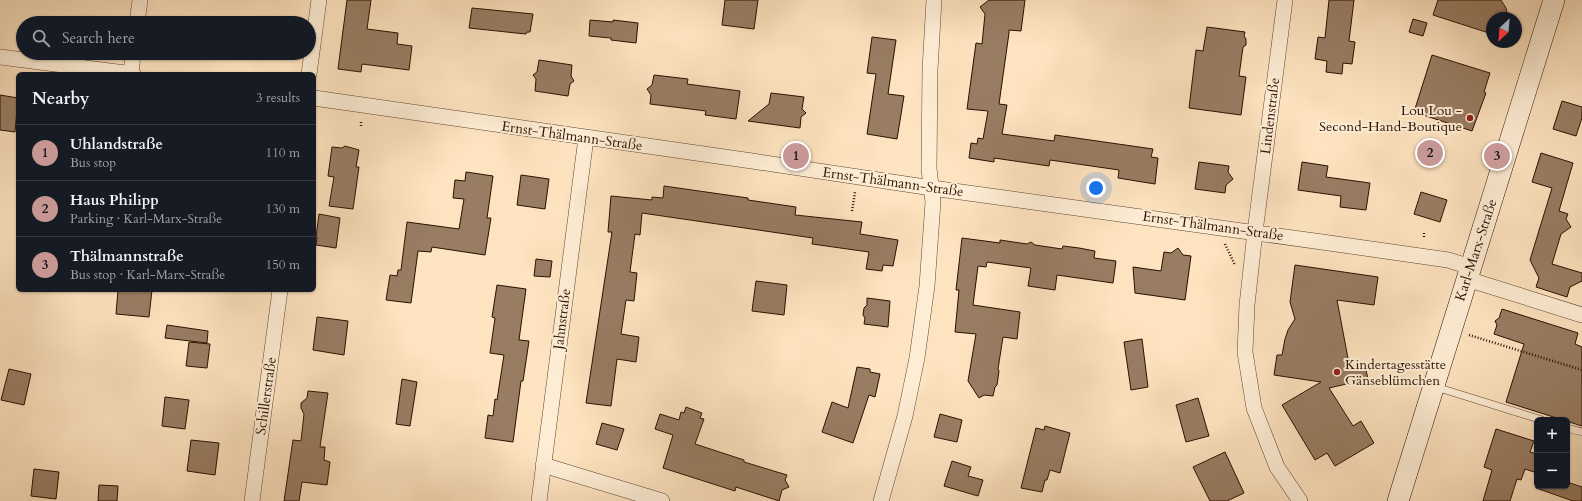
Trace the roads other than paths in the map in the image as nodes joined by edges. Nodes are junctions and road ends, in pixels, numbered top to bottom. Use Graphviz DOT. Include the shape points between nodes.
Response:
graph roads {
  1 [pos="140,0"];
  2 [pos="319,0"];
  3 [pos="934,0"];
  4 [pos="1285,0"];
  5 [pos="1554,0"];
  6 [pos="138,16"];
  7 [pos="316,22"];
  8 [pos="0,57"];
  9 [pos="16,59"];
  10 [pos="23,60"];
  11 [pos="133,60"];
  12 [pos="311,60"];
  13 [pos="116,72"];
  14 [pos="132,72"];
  15 [pos="309,72"];
  16 [pos="316,98"];
  17 [pos="586,138"];
  18 [pos="932,188"];
  19 [pos="1255,232"];
  20 [pos="1474,277"];
  21 [pos="280,292"];
  22 [pos="1582,314"];
  23 [pos="1434,387"];
  24 [pos="1534,418"];
  25 [pos="1570,429"];
  26 [pos="1582,432"];
  27 [pos="543,465"];
  28 [pos="252,501"];
  29 [pos="538,501"];
  30 [pos="662,501"];
  31 [pos="881,501"];
  32 [pos="1300,501"];
  33 [pos="1398,501"];
  1 -- 6 [label="street"];
  2 -- 7 [label="street"];
  3 -- 18 [label="street" via="929,146"];
  4 -- 19 [label="street, Lindenstraße"];
  5 -- 20 [label="main road, Karl-Marx-Straße"];
  8 -- 9 [label="street"];
  10 -- 13 [label="street"];
  11 -- 14 [label="street"];
  12 -- 15 [label="street"];
  16 -- 17 [label="street, Ernst-Thälmann-Straße"];
  17 -- 18 [label="street, Ernst-Thälmann-Straße"];
  17 -- 27 [label="street, Jahnstraße"];
  18 -- 19 [label="street, Ernst-Thälmann-Straße"];
  18 -- 31 [label="street" via="927,278 917,358"];
  19 -- 20 [label="street, Ernst-Thälmann-Straße" via="1448,260"];
  19 -- 32 [label="street, Lindenstraße" via="1247,305 1249,337 1245,352 1254,408 1277,467"];
  20 -- 22 [label="street, Karl-Marx-Straße"];
  20 -- 23 [label="main road, Karl-Marx-Straße"];
  21 -- 28 [label="street, Schillerstraße"];
  23 -- 24 [label="lane"];
  23 -- 33 [label="main road, Karl-Marx-Straße"];
  25 -- 26 [label="lane"];
  27 -- 29 [label="street, Jahnstraße"];
  27 -- 30 [label="street"];
}
